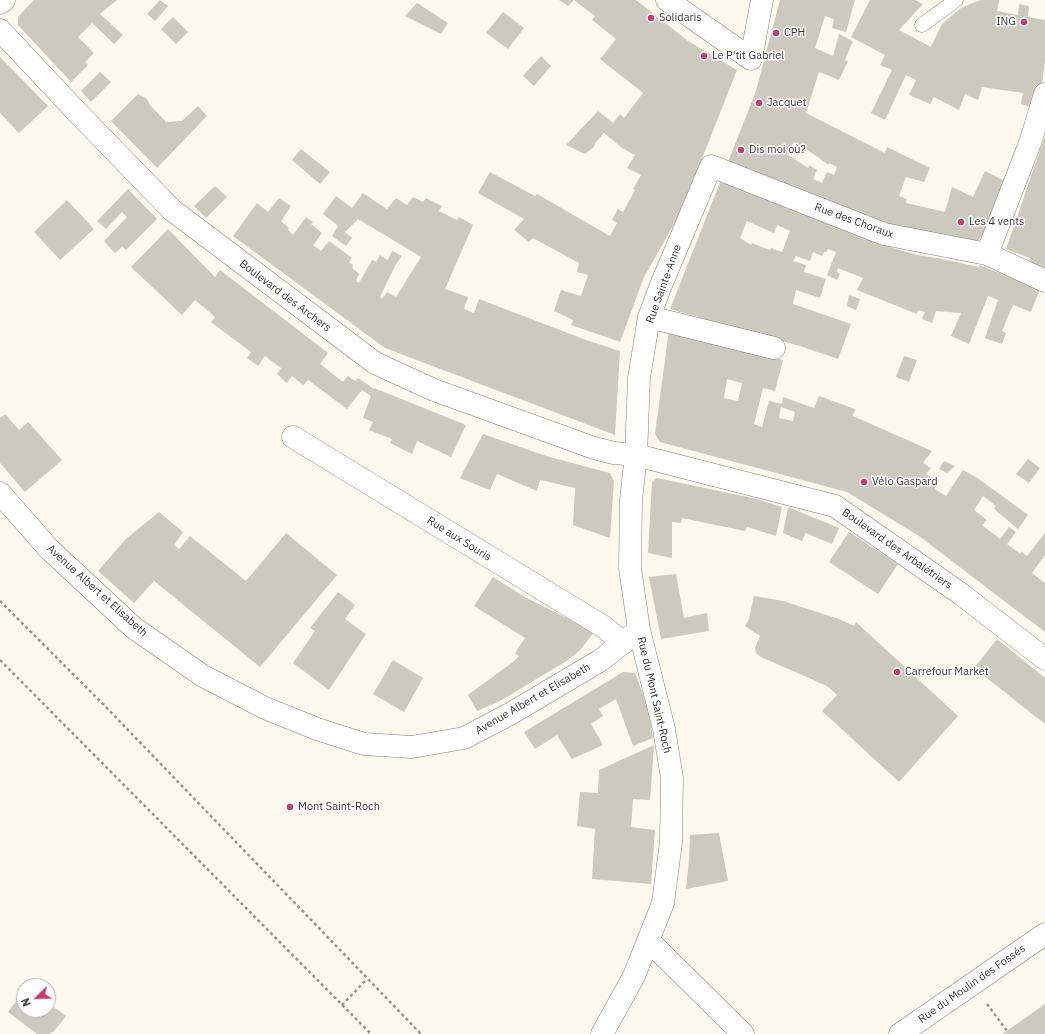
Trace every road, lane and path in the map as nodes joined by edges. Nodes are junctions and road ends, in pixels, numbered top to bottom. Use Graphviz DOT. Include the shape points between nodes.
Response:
graph roads {
  1 [pos="4,0"];
  2 [pos="667,0"];
  3 [pos="762,0"];
  4 [pos="956,0"];
  5 [pos="0,3"];
  6 [pos="922,26"];
  7 [pos="0,30"];
  8 [pos="1045,94"];
  9 [pos="711,166"];
  10 [pos="987,254"];
  11 [pos="1045,281"];
  12 [pos="649,317"];
  13 [pos="774,348"];
  14 [pos="293,437"];
  15 [pos="636,455"];
  16 [pos="0,493"];
  17 [pos="0,601"];
  18 [pos="631,637"];
  19 [pos="1045,659"];
  20 [pos="0,660"];
  21 [pos="1045,934"];
  22 [pos="648,941"];
  23 [pos="367,979"];
  24 [pos="973,984"];
  25 [pos="342,1005"];
  26 [pos="1007,1031"];
  27 [pos="371,1034"];
  28 [pos="420,1034"];
  29 [pos="602,1034"];
  30 [pos="743,1034"];
  31 [pos="900,1034"];
  1 -- 5 [label="street"];
  2 -- 3 [label="street" via="751,58"];
  4 -- 6 [label="lane"];
  7 -- 15 [label="street, Boulevard des Archers" via="172,210 375,363 434,390 594,448"];
  8 -- 10 [label="street" via="1030,143"];
  9 -- 10 [label="street, Rue des Choraux" via="884,234"];
  9 -- 12 [label="street, Rue Sainte-Anne"];
  10 -- 11 [label="street, Rue des Choraux"];
  12 -- 13 [label="street"];
  12 -- 15 [label="street, Rue Sainte-Anne" via="639,378"];
  14 -- 18 [label="street, Rue aux Souris" via="604,627"];
  15 -- 18 [label="street, Rue Sainte-Anne" via="631,500"];
  15 -- 19 [label="street, Boulevard des Arbalétriers" via="835,506 961,594"];
  16 -- 18 [label="street, Avenue Albert et Elisabeth" via="48,550 134,628 203,676 265,708 364,744 412,747 464,738 601,660"];
  17 -- 23 [label="path" via="104,704"];
  18 -- 22 [label="street, Rue du Mont Saint-Roch" via="664,729 672,778 671,842 663,903"];
  20 -- 25 [label="path"];
  21 -- 24 [label="street, Rue du Moulin des Fossés"];
  22 -- 29 [label="street, Rue du Mont Saint-Roch" via="634,976"];
  22 -- 30 [label="street"];
  23 -- 25 [label="path"];
  23 -- 28 [label="path"];
  24 -- 26 [label="path"];
  24 -- 31 [label="street, Rue du Moulin des Fossés"];
  25 -- 27 [label="path"];
}
